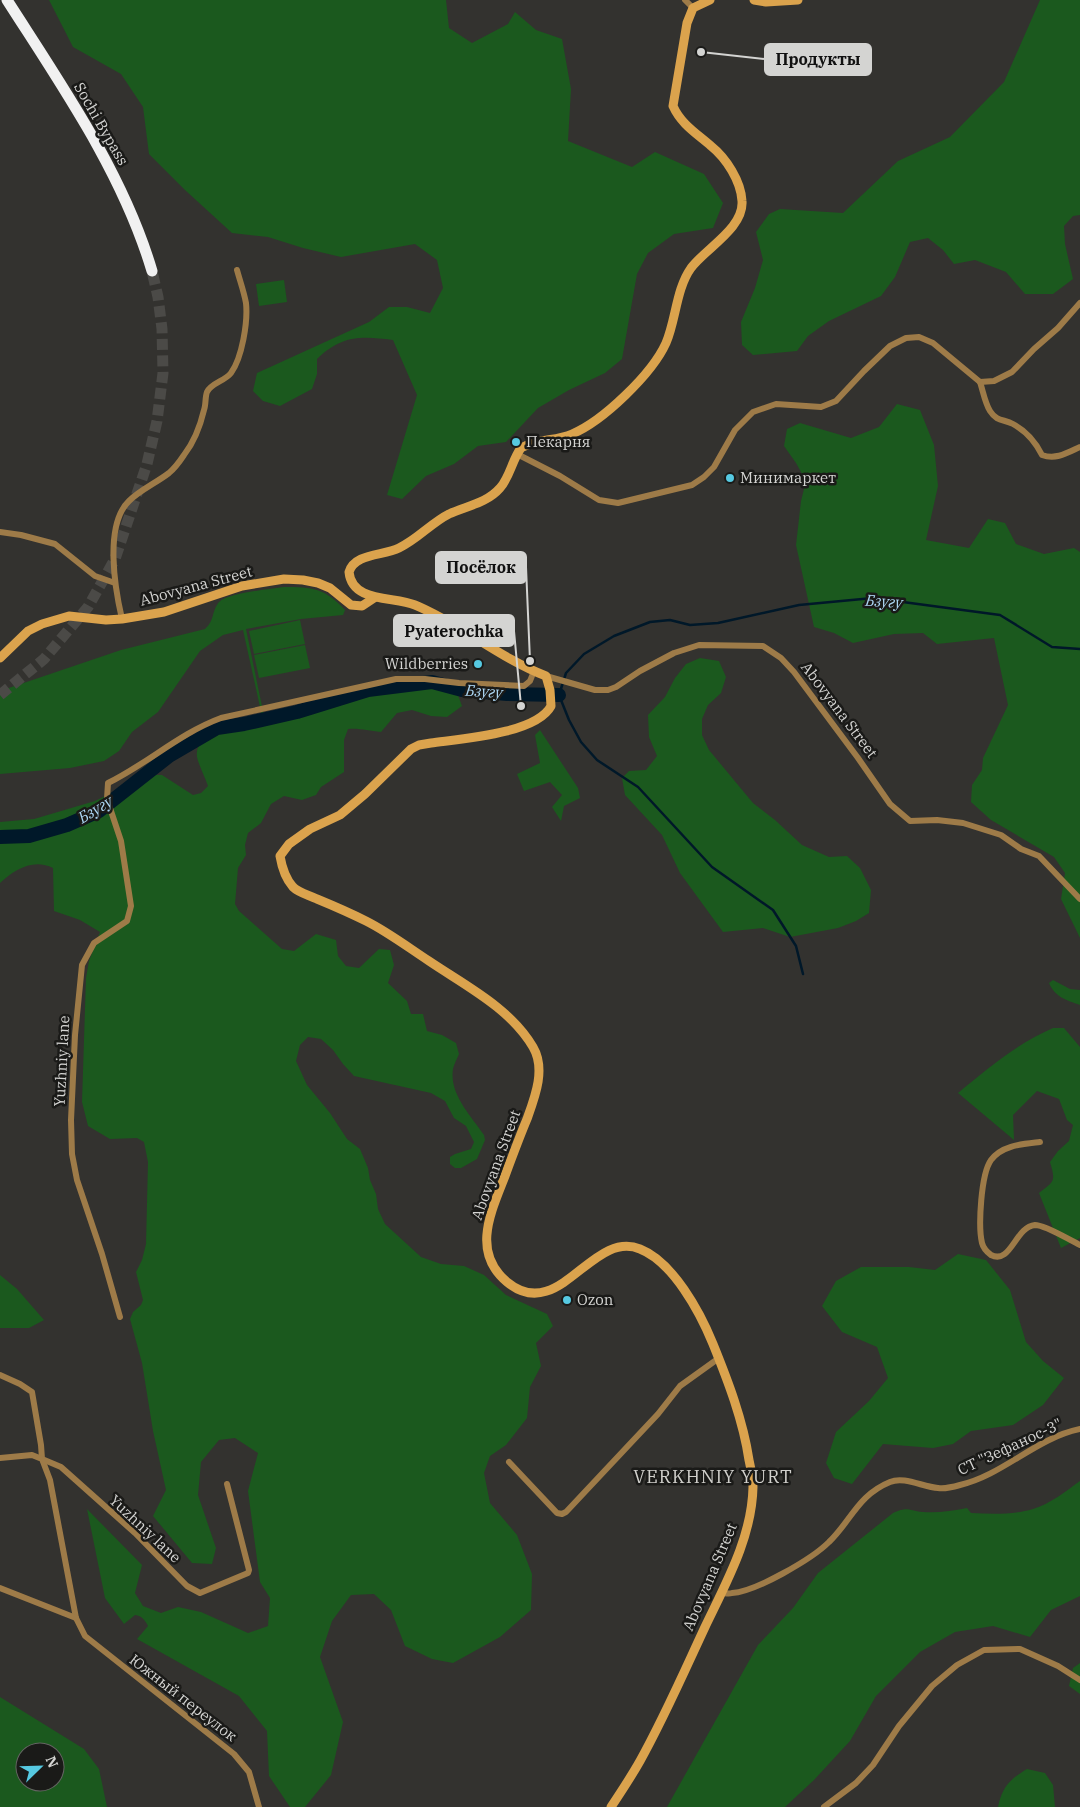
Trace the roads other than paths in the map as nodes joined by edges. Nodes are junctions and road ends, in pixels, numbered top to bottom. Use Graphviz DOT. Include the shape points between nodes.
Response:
graph roads {
  1 [pos="7,0"];
  2 [pos="685,0"];
  3 [pos="710,0"];
  4 [pos="754,0"];
  5 [pos="798,0"];
  6 [pos="692,8"];
  7 [pos="238,270"];
  8 [pos="152,271"];
  9 [pos="1080,303"];
  10 [pos="980,382"];
  11 [pos="1080,447"];
  12 [pos="517,454"];
  13 [pos="0,532"];
  14 [pos="115,584"];
  15 [pos="374,598"];
  16 [pos="122,619"];
  17 [pos="0,658"];
  18 [pos="534,671"];
  19 [pos="546,676"];
  20 [pos="1080,899"];
  21 [pos="1040,1142"];
  22 [pos="1080,1245"];
  23 [pos="120,1317"];
  24 [pos="719,1358"];
  25 [pos="0,1375"];
  26 [pos="1080,1429"];
  27 [pos="0,1458"];
  28 [pos="42,1459"];
  29 [pos="509,1462"];
  30 [pos="227,1484"];
  31 [pos="0,1588"];
  32 [pos="721,1593"];
  33 [pos="76,1618"];
  34 [pos="1080,1680"];
  35 [pos="259,1807"];
  36 [pos="611,1807"];
  37 [pos="824,1807"];
  1 -- 8 [label="highway, Sochi Bypass" via="114,176 137,225"];
  2 -- 6 [label="street"];
  3 -- 6 [label="street"];
  4 -- 5 [label="street"];
  6 -- 12 [label="street" via="673,106 678,117 713,147 730,168 743,202 740,215 728,234 690,269 667,341 657,360 601,418 572,434 528,444"];
  7 -- 14 [label="street" via="246,304 246,325 239,358 231,373 207,392 205,410 195,438 184,456 171,471 122,509 114,541"];
  9 -- 10 [label="street" via="1012,372 994,381"];
  10 -- 11 [label="street" via="989,410 1028,436 1042,455 1057,457"];
  10 -- 12 [label="street" via="933,343 919,337 906,338 890,346 836,402 821,407 776,404 753,412 735,430 714,467 692,485 618,503 599,500"];
  12 -- 15 [label="street, Abovyana Street" via="501,487 492,496 450,514 396,550 353,564 349,572 352,582 357,589"];
  13 -- 14 [label="street" via="55,544 95,576"];
  14 -- 16 [label="street"];
  15 -- 16 [label="street, Abovyana Street" via="362,606 351,605 330,588 303,580 284,579 242,586 164,612"];
  15 -- 18 [label="street, Abovyana Street" via="414,605 454,624"];
  16 -- 17 [label="street, Abovyana Street" via="69,616 42,624 28,631"];
  18 -- 19 [label="street, Abovyana Street"];
  18 -- 23 [label="street, Yuzhniy lane" via="524,686 396,679 221,718 202,724 108,783 107,799 121,841 131,906 127,921 94,943 82,965 75,1035 72,1154 77,1180"];
  19 -- 20 [label="street, Abovyana Street" via="595,690 608,690 674,652 699,645 763,646 782,658 794,672 890,804 910,821 963,823 1001,836 1020,849 1040,856"];
  19 -- 24 [label="street, Abovyana Street" via="552,700 543,716 504,732 411,749 340,815 288,844 280,856 283,872 295,889 369,922 498,1007 534,1049 539,1066 536,1093 490,1213 486,1237 489,1257 499,1274 511,1285 528,1293 544,1293 558,1287 596,1258 622,1246 642,1249 678,1282 703,1322"];
  21 -- 22 [label="street" via="1004,1149 991,1160 984,1176 982,1244 992,1256 999,1257 1011,1248 1023,1230 1040,1226"];
  24 -- 29 [label="street" via="680,1386 658,1414 562,1514 557,1513"];
  24 -- 32 [label="street, Abovyana Street" via="745,1437 753,1484 750,1515 739,1553"];
  25 -- 28 [label="street" via="32,1392"];
  26 -- 32 [label="street, СТ \"Зефанос-3\"" via="962,1485 939,1489 891,1481 868,1495 828,1543 798,1564 761,1584 734,1594"];
  27 -- 28 [label="street" via="32,1455"];
  28 -- 30 [label="street, Yuzhniy lane" via="61,1467 135,1533 187,1586 200,1593 244,1576 249,1570"];
  28 -- 33 [label="street, Южный переулок" via="50,1480"];
  31 -- 33 [label="street"];
  32 -- 36 [label="street, Abovyana Street" via="665,1714"];
  33 -- 35 [label="street, Южный переулок" via="92,1643 234,1754 249,1772"];
  34 -- 37 [label="street" via="1020,1649 984,1650 957,1665 932,1686 899,1726 873,1765 856,1783"];
}
